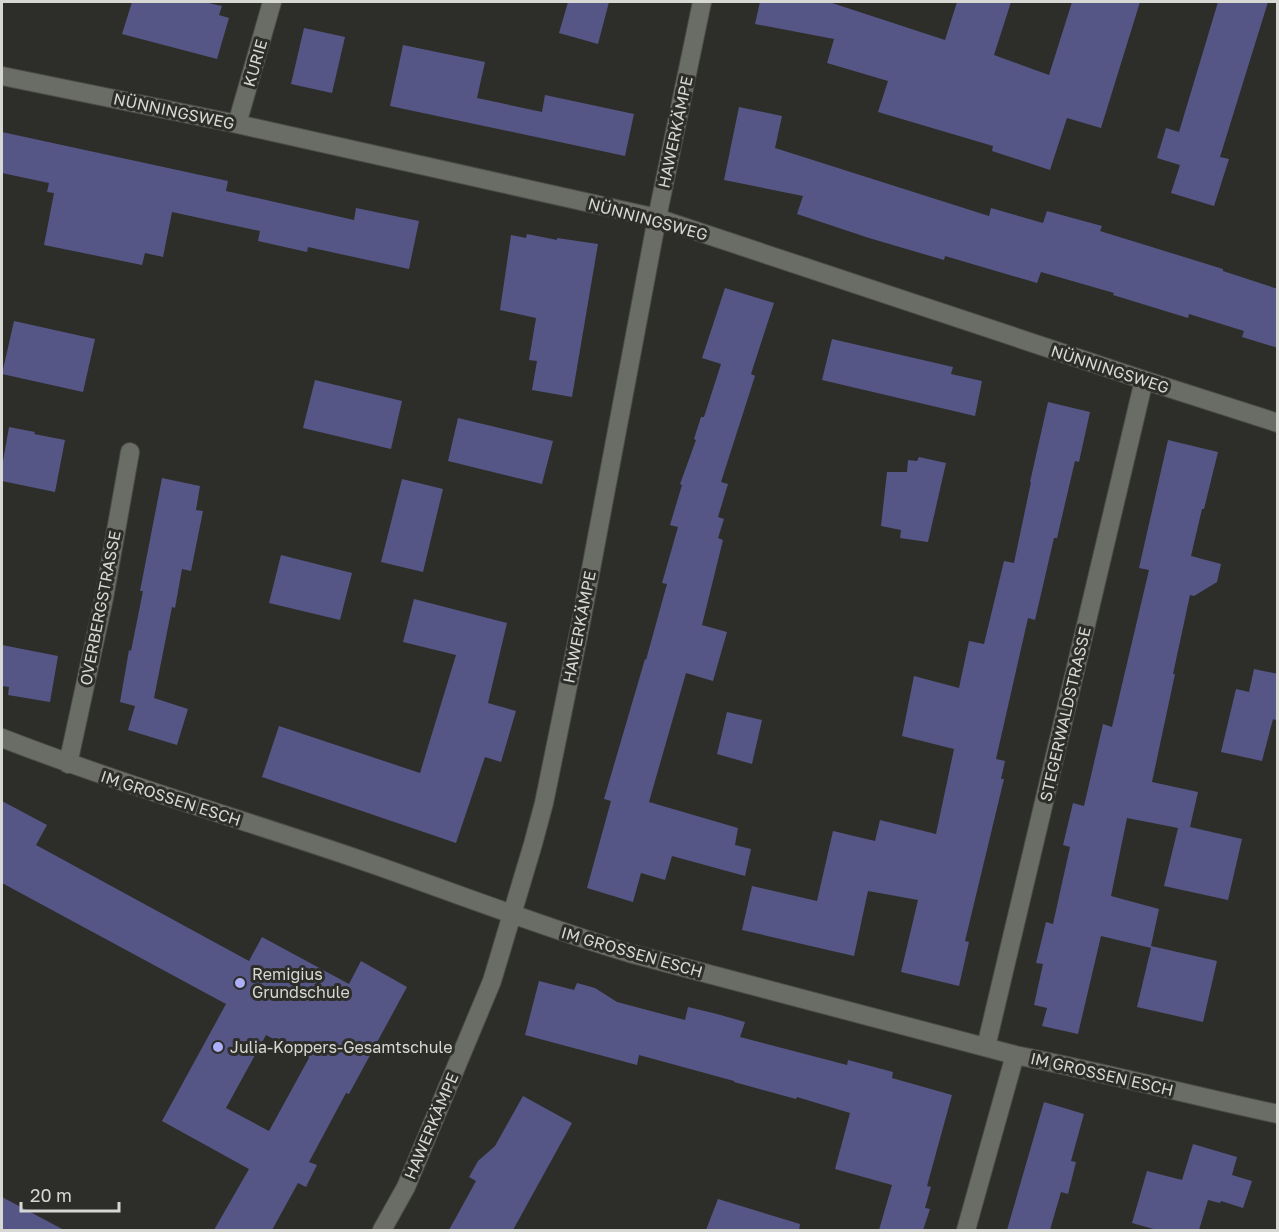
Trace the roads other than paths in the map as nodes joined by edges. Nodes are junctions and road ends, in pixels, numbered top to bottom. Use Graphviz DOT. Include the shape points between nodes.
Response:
graph roads {
  1 [pos="272,2"];
  2 [pos="702,2"];
  3 [pos="2,76"];
  4 [pos="237,124"];
  5 [pos="657,218"];
  6 [pos="1144,380"];
  7 [pos="1278,423"];
  8 [pos="130,452"];
  9 [pos="2,738"];
  10 [pos="68,764"];
  11 [pos="513,914"];
  12 [pos="986,1047"];
  13 [pos="1015,1054"];
  14 [pos="1278,1114"];
  15 [pos="382,1230"];
  16 [pos="966,1230"];
  1 -- 4 [label="street, KURIE"];
  2 -- 5 [label="street, HAWERKÄMPE"];
  3 -- 4 [label="street, NÜNNINGSWEG"];
  4 -- 5 [label="street, NÜNNINGSWEG"];
  5 -- 6 [label="street, NÜNNINGSWEG"];
  5 -- 11 [label="street, HAWERKÄMPE" via="544,802"];
  6 -- 7 [label="street, NÜNNINGSWEG"];
  6 -- 12 [label="street, STEGERWALDSTRASSE"];
  8 -- 10 [label="street, OVERBERGSTRASSE"];
  9 -- 10 [label="street, IM GROSSEN ESCH"];
  10 -- 11 [label="street, IM GROSSEN ESCH"];
  11 -- 12 [label="street, IM GROSSEN ESCH" via="629,953"];
  11 -- 15 [label="street, HAWERKÄMPE" via="492,981 406,1187"];
  12 -- 13 [label="street, IM GROSSEN ESCH"];
  13 -- 14 [label="street, IM GROSSEN ESCH"];
  13 -- 16 [label="street"];
}
